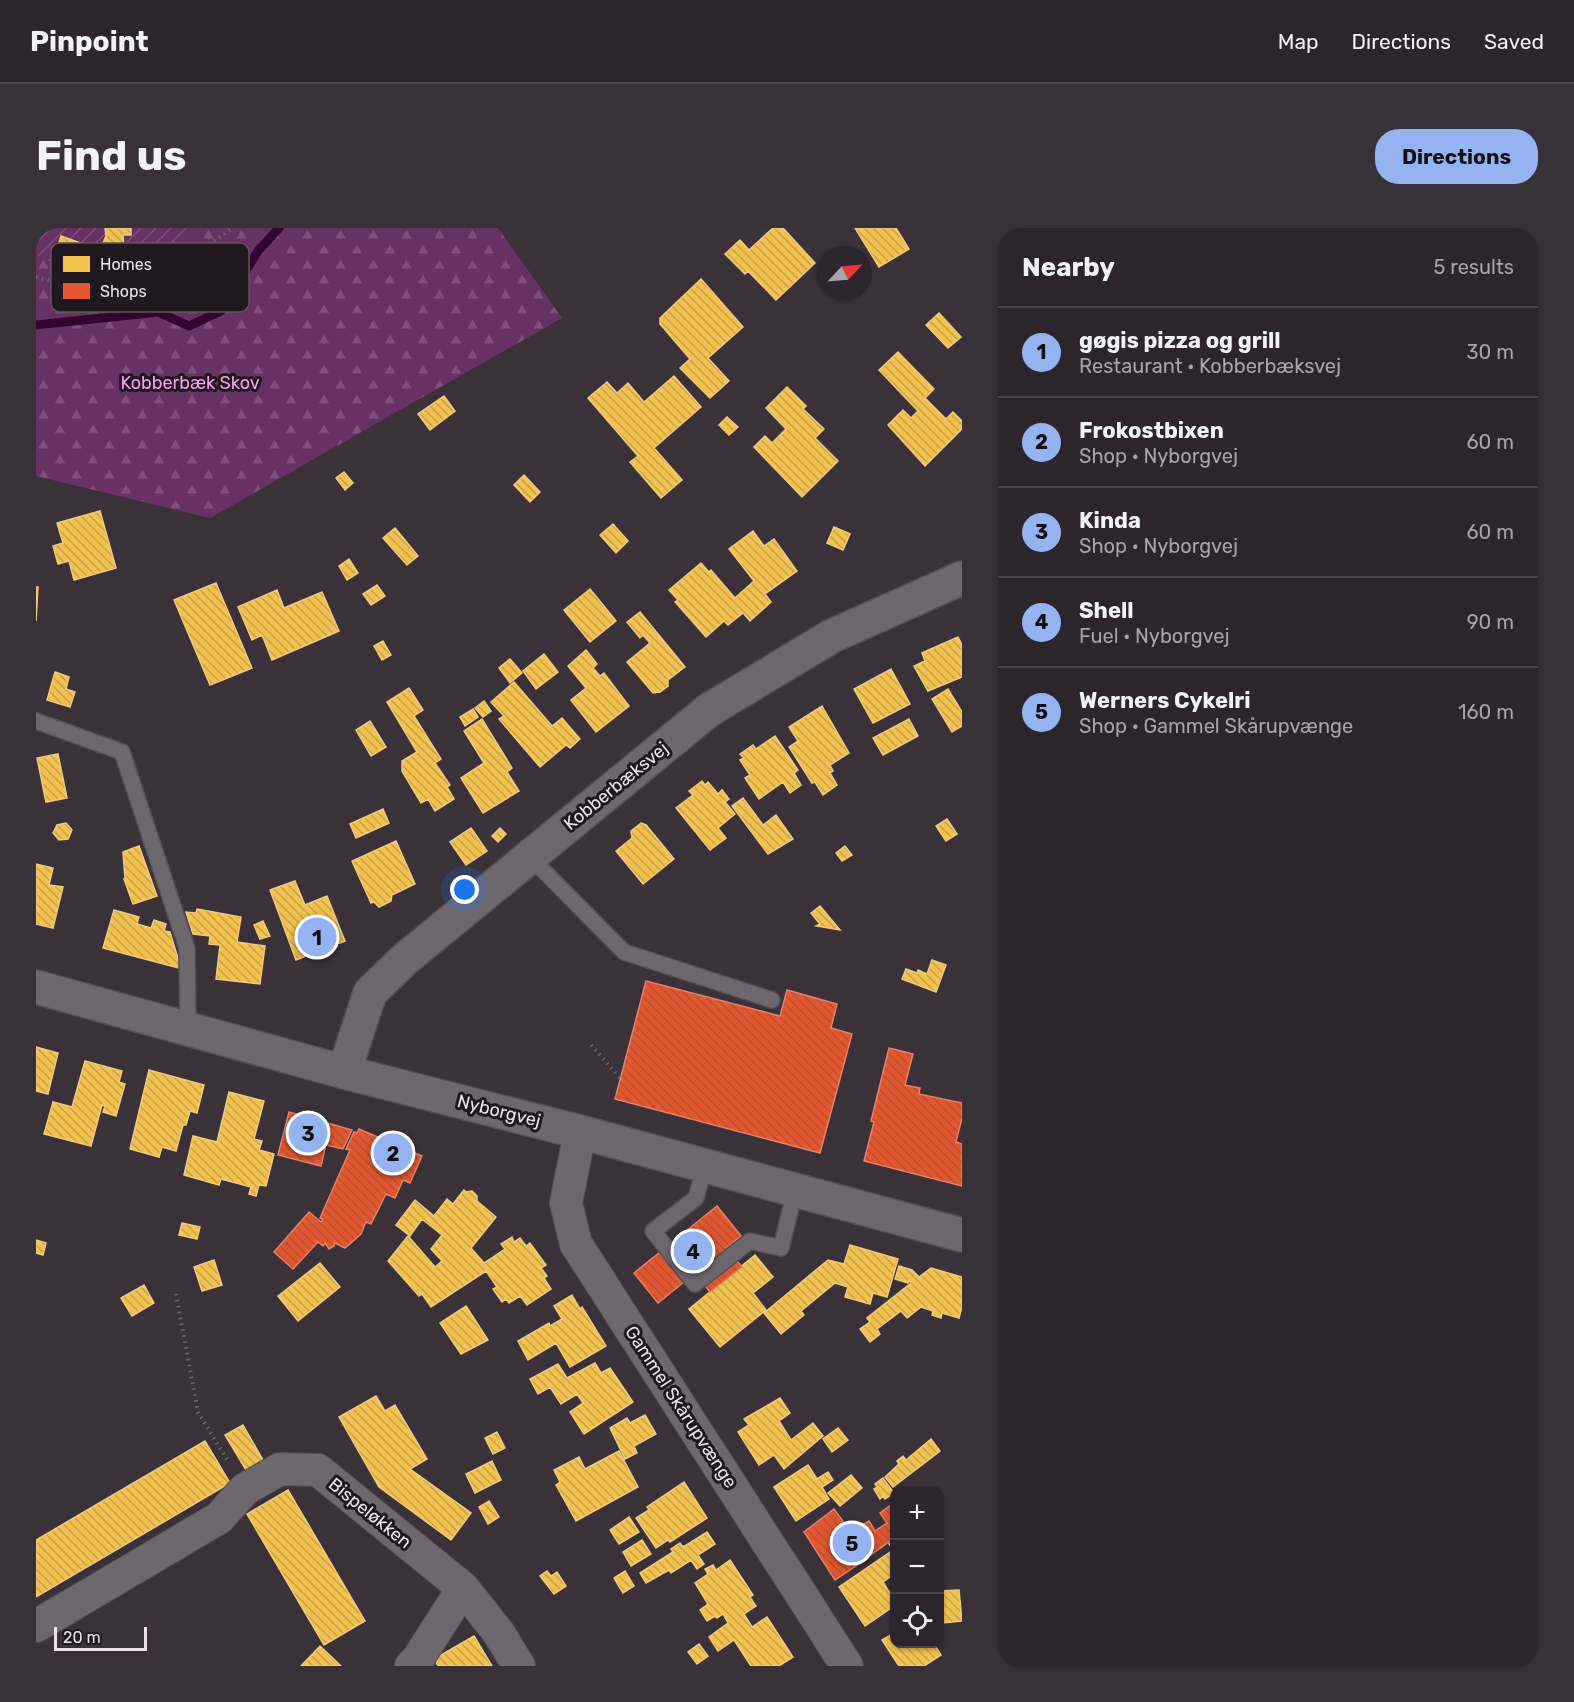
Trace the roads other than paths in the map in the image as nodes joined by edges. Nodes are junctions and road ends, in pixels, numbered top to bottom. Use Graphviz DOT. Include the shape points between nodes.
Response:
graph roads {
  1 [pos="962,578"];
  2 [pos="36,721"];
  3 [pos="529,856"];
  4 [pos="36,987"];
  5 [pos="772,1000"];
  6 [pos="188,1029"];
  7 [pos="344,1072"];
  8 [pos="580,1132"];
  9 [pos="705,1166"];
  10 [pos="795,1191"];
  11 [pos="962,1235"];
  12 [pos="463,1588"];
  13 [pos="36,1626"];
  14 [pos="411,1666"];
  15 [pos="519,1666"];
  16 [pos="847,1666"];
  1 -- 3 [label="street, Kobberbæksvej" via="832,636 709,710"];
  2 -- 6 [label="lane" via="122,752 186,948"];
  3 -- 5 [label="lane" via="624,952"];
  3 -- 7 [label="street, Kobberbæksvej" via="405,958 370,993"];
  4 -- 6 [label="street, Nyborgvej"];
  6 -- 7 [label="street, Nyborgvej"];
  7 -- 8 [label="street, Nyborgvej"];
  8 -- 9 [label="street, Nyborgvej"];
  8 -- 16 [label="street, Gammel Skårupvænge" via="566,1203 576,1244"];
  9 -- 10 [label="street, Nyborgvej"];
  9 -- 10 [label="lane" via="696,1198 653,1231 695,1284 750,1241 781,1248"];
  10 -- 11 [label="street, Nyborgvej"];
  12 -- 13 [label="street, Bispeløkken" via="318,1470 280,1469 245,1490 219,1518"];
  12 -- 14 [label="street"];
  12 -- 15 [label="street, Bispeløkken"];
}
